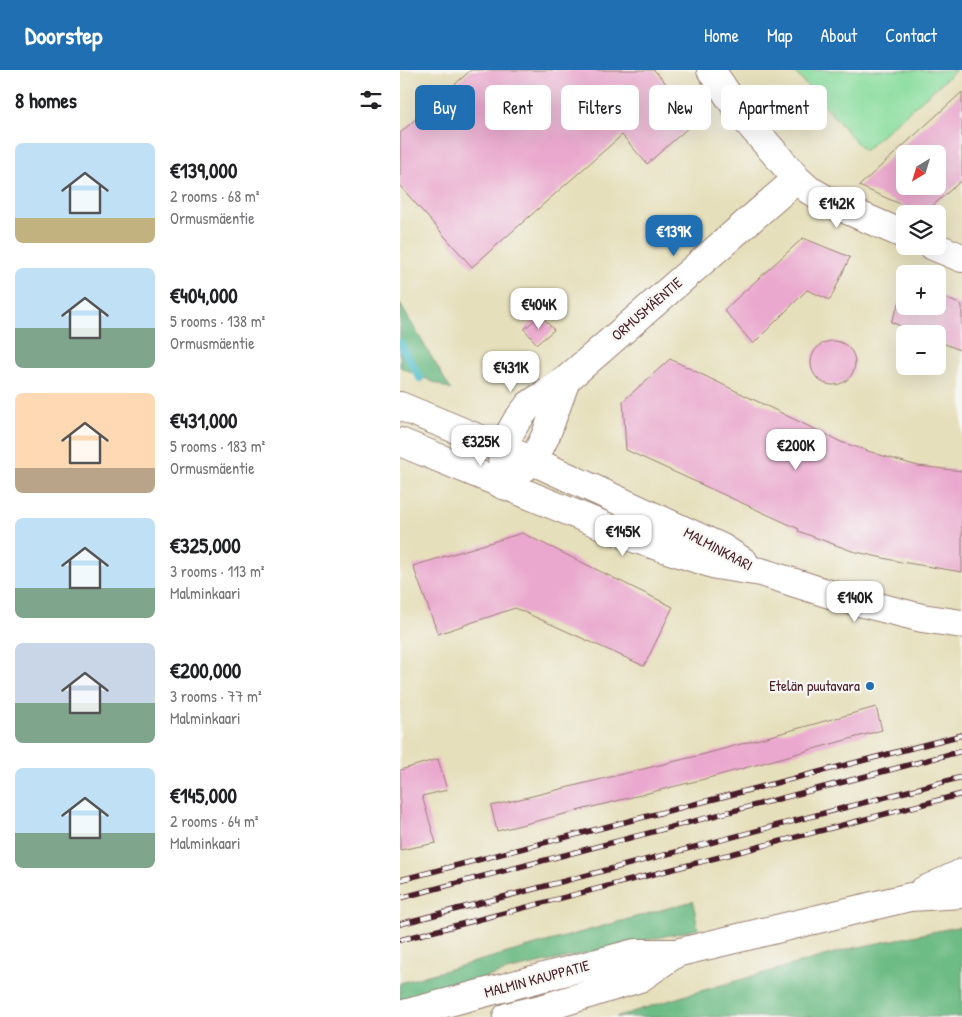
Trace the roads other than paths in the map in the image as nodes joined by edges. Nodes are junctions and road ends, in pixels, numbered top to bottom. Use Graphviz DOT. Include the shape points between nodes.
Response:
graph roads {
  1 [pos="712,70"];
  2 [pos="797,179"];
  3 [pos="896,231"];
  4 [pos="946,251"];
  5 [pos="962,258"];
  6 [pos="566,380"];
  7 [pos="400,406"];
  8 [pos="400,442"];
  9 [pos="502,447"];
  10 [pos="533,461"];
  11 [pos="502,485"];
  12 [pos="761,572"];
  13 [pos="962,624"];
  14 [pos="962,873"];
  15 [pos="962,894"];
  16 [pos="910,897"];
  17 [pos="676,953"];
  18 [pos="409,1015"];
  19 [pos="507,1017"];
  1 -- 2 [label="street" via="740,113"];
  2 -- 3 [label="street" via="821,198"];
  2 -- 6 [label="street, ORMUSMÄENTIE"];
  4 -- 5 [label="street"];
  6 -- 9 [label="street, ORMUSMÄENTIE" via="529,404"];
  6 -- 10 [label="street, ORMUSMÄENTIE"];
  7 -- 9 [label="street, MALMINKAARI"];
  8 -- 11 [label="street, MALMINKAARI"];
  9 -- 10 [label="street, MALMINKAARI"];
  9 -- 11 [label="street, ORMUSMÄENTIE"];
  10 -- 11 [label="street, ORMUSMÄENTIE"];
  10 -- 12 [label="street, MALMINKAARI" via="722,548"];
  11 -- 12 [label="street, MALMINKAARI" via="636,540 716,565"];
  12 -- 13 [label="street, MALMINKAARI" via="838,597 922,618"];
  14 -- 16 [label="street, MALMIN KAUPPATIE"];
  15 -- 16 [label="street, MALMIN KAUPPATIE"];
  16 -- 17 [label="street, MALMIN KAUPPATIE"];
  17 -- 18 [label="street, MALMIN KAUPPATIE" via="636,953"];
  17 -- 19 [label="street, MALMIN KAUPPATIE" via="640,978"];
}
